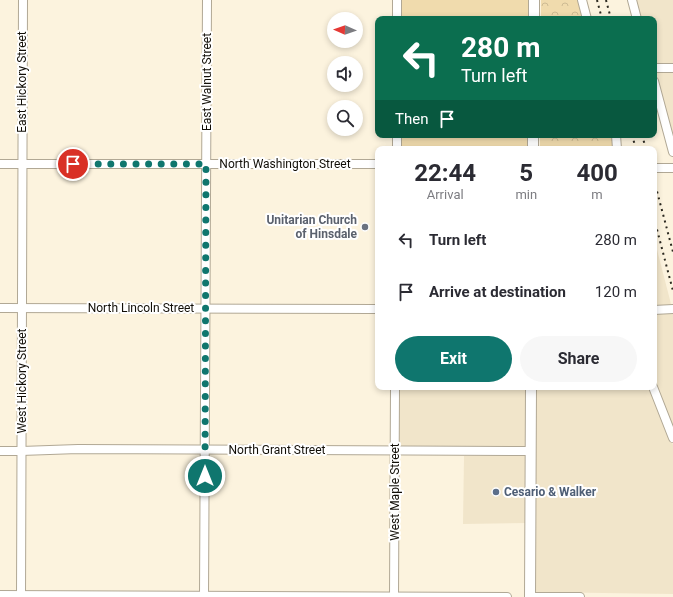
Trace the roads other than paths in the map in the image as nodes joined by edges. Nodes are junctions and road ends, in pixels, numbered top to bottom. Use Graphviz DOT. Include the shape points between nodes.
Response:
graph roads {
  1 [pos="23,0"];
  2 [pos="207,0"];
  3 [pos="397,0"];
  4 [pos="534,0"];
  5 [pos="582,0"];
  6 [pos="632,0"];
  7 [pos="397,16"];
  8 [pos="534,16"];
  9 [pos="586,16"];
  10 [pos="636,16"];
  11 [pos="657,68"];
  12 [pos="673,68"];
  13 [pos="657,92"];
  14 [pos="673,152"];
  15 [pos="0,164"];
  16 [pos="22,164"];
  17 [pos="206,164"];
  18 [pos="375,164"];
  19 [pos="657,168"];
  20 [pos="673,168"];
  21 [pos="0,308"];
  22 [pos="22,308"];
  23 [pos="206,309"];
  24 [pos="375,309"];
  25 [pos="657,310"];
  26 [pos="673,310"];
  27 [pos="395,390"];
  28 [pos="531,390"];
  29 [pos="654,390"];
  30 [pos="673,438"];
  31 [pos="205,450"];
  32 [pos="395,450"];
  33 [pos="0,451"];
  34 [pos="21,451"];
  35 [pos="531,451"];
  36 [pos="0,594"];
  37 [pos="21,596"];
  38 [pos="204,596"];
  39 [pos="394,597"];
  40 [pos="507,597"];
  41 [pos="532,597"];
  42 [pos="580,597"];
  1 -- 16 [label="street, East Hickory Street"];
  2 -- 17 [label="street, East Walnut Street"];
  3 -- 7 [label="street"];
  4 -- 8 [label="main road"];
  5 -- 9 [label="street"];
  6 -- 10 [label="street"];
  11 -- 12 [label="street"];
  13 -- 14 [label="street"];
  15 -- 16 [label="street, North Washington Street"];
  16 -- 17 [label="street, North Washington Street"];
  16 -- 22 [label="street, West Hickory Street"];
  17 -- 18 [label="street, North Washington Street"];
  17 -- 23 [label="street, East Walnut Street"];
  19 -- 20 [label="street"];
  21 -- 22 [label="street, North Lincoln Street"];
  22 -- 23 [label="street, North Lincoln Street"];
  22 -- 34 [label="street, West Hickory Street"];
  23 -- 24 [label="street, North Lincoln Street"];
  23 -- 31 [label="street, East Walnut Street"];
  25 -- 26 [label="street"];
  27 -- 32 [label="street, West Maple Street"];
  28 -- 35 [label="main road"];
  29 -- 30 [label="street"];
  31 -- 32 [label="street, North Grant Street"];
  31 -- 34 [label="street, North Grant Street"];
  31 -- 38 [label="street, East Walnut Street"];
  32 -- 35 [label="street, North Grant Street"];
  32 -- 39 [label="street, West Maple Street"];
  33 -- 34 [label="street, North Grant Street"];
  34 -- 37 [label="street, West Hickory Street"];
  35 -- 41 [label="main road"];
  36 -- 37 [label="street"];
  37 -- 38 [label="street"];
  38 -- 39 [label="street"];
  39 -- 40 [label="street"];
  41 -- 42 [label="street"];
}
